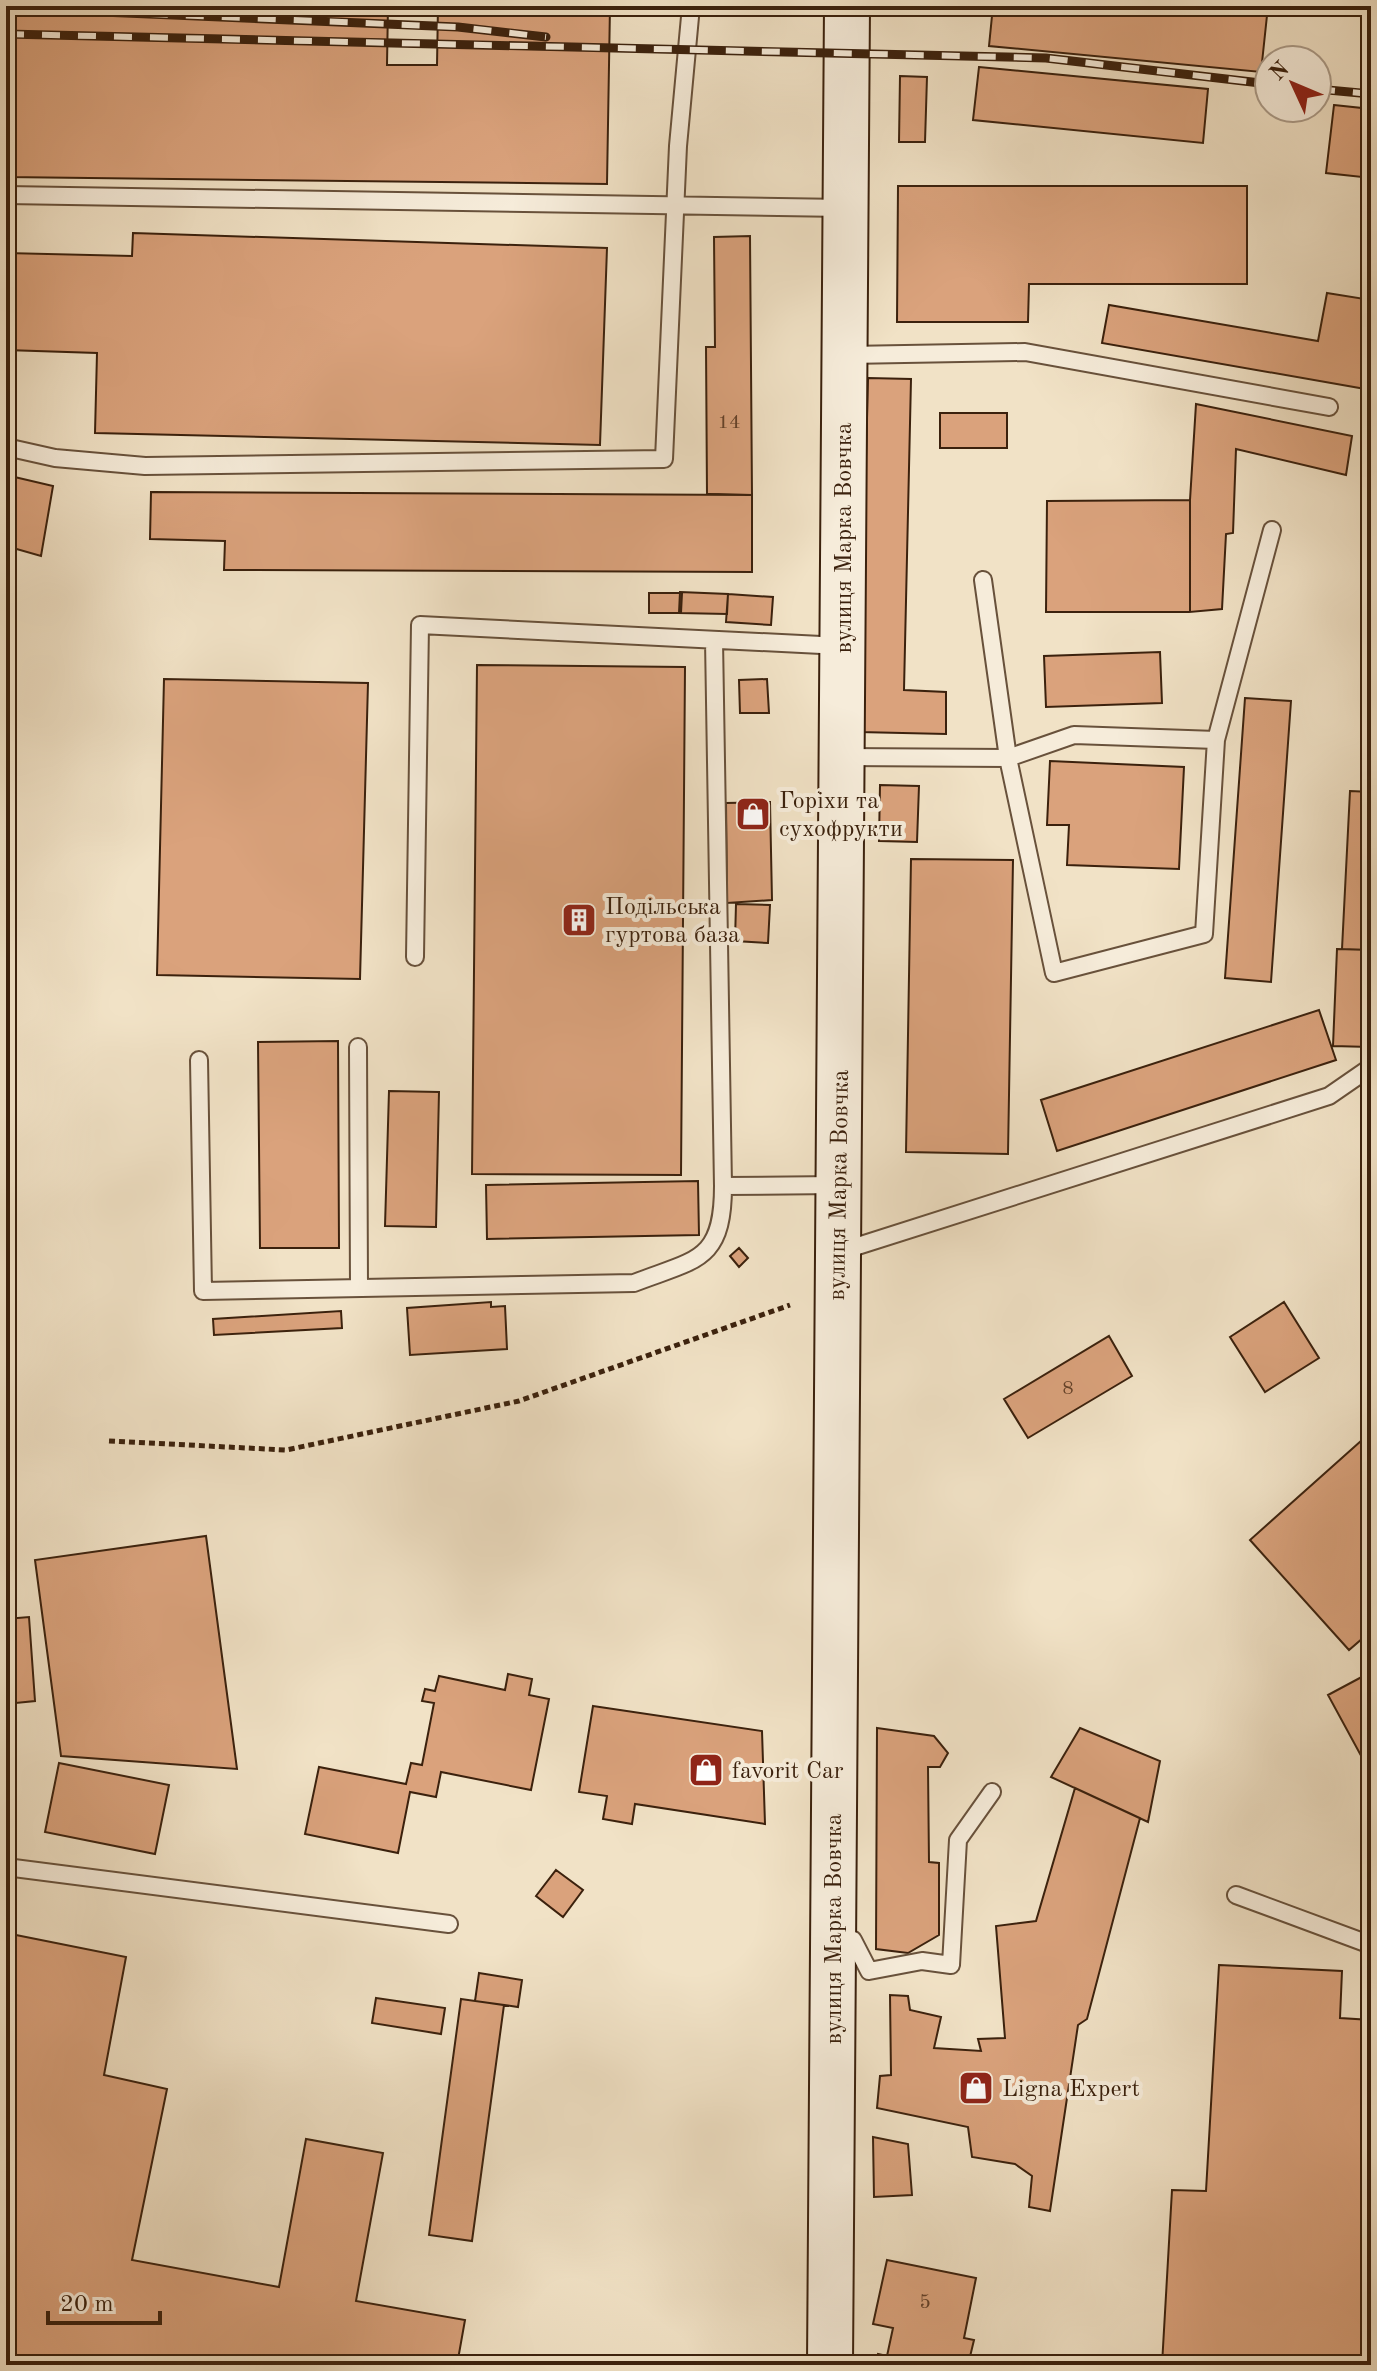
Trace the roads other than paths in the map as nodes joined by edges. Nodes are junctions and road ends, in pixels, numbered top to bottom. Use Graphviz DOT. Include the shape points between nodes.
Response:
graph roads {
  1 [pos="691,6"];
  2 [pos="847,6"];
  3 [pos="6,195"];
  4 [pos="675,204"];
  5 [pos="845,208"];
  6 [pos="844,355"];
  7 [pos="1329,407"];
  8 [pos="6,447"];
  9 [pos="1272,530"];
  10 [pos="983,580"];
  11 [pos="714,640"];
  12 [pos="843,646"];
  13 [pos="1216,740"];
  14 [pos="841,757"];
  15 [pos="1008,758"];
  16 [pos="415,957"];
  17 [pos="358,1047"];
  18 [pos="199,1060"];
  19 [pos="1371,1067"];
  20 [pos="838,1185"];
  21 [pos="723,1186"];
  22 [pos="837,1253"];
  23 [pos="359,1288"];
  24 [pos="992,1792"];
  25 [pos="6,1867"];
  26 [pos="1236,1895"];
  27 [pos="449,1924"];
  28 [pos="833,1940"];
  29 [pos="1371,1945"];
  30 [pos="830,2365"];
  1 -- 4 [label="lane"];
  2 -- 5 [label="main road, вулиця Марка Вовчка"];
  3 -- 4 [label="lane"];
  4 -- 5 [label="lane"];
  4 -- 8 [label="lane" via="664,459 145,466 55,458"];
  5 -- 6 [label="main road, вулиця Марка Вовчка"];
  6 -- 7 [label="lane" via="1025,352"];
  6 -- 12 [label="main road, вулиця Марка Вовчка"];
  9 -- 13 [label="lane"];
  10 -- 15 [label="lane"];
  11 -- 12 [label="lane"];
  11 -- 16 [label="lane" via="420,625"];
  11 -- 21 [label="lane"];
  12 -- 14 [label="main road, вулиця Марка Вовчка"];
  13 -- 15 [label="lane" via="1074,735"];
  13 -- 15 [label="lane" via="1204,934 1054,973"];
  14 -- 15 [label="lane"];
  14 -- 20 [label="main road, вулиця Марка Вовчка"];
  17 -- 23 [label="lane"];
  18 -- 23 [label="lane" via="203,1291"];
  19 -- 22 [label="lane" via="1329,1096"];
  20 -- 21 [label="lane"];
  20 -- 22 [label="main road, вулиця Марка Вовчка"];
  21 -- 23 [label="lane" via="723,1217 715,1244 694,1259 634,1283"];
  22 -- 28 [label="main road, вулиця Марка Вовчка"];
  24 -- 28 [label="lane" via="958,1840 951,1965 922,1961 869,1971 853,1940"];
  25 -- 27 [label="lane"];
  26 -- 29 [label="lane"];
  28 -- 30 [label="main road, вулиця Марка Вовчка"];
}
